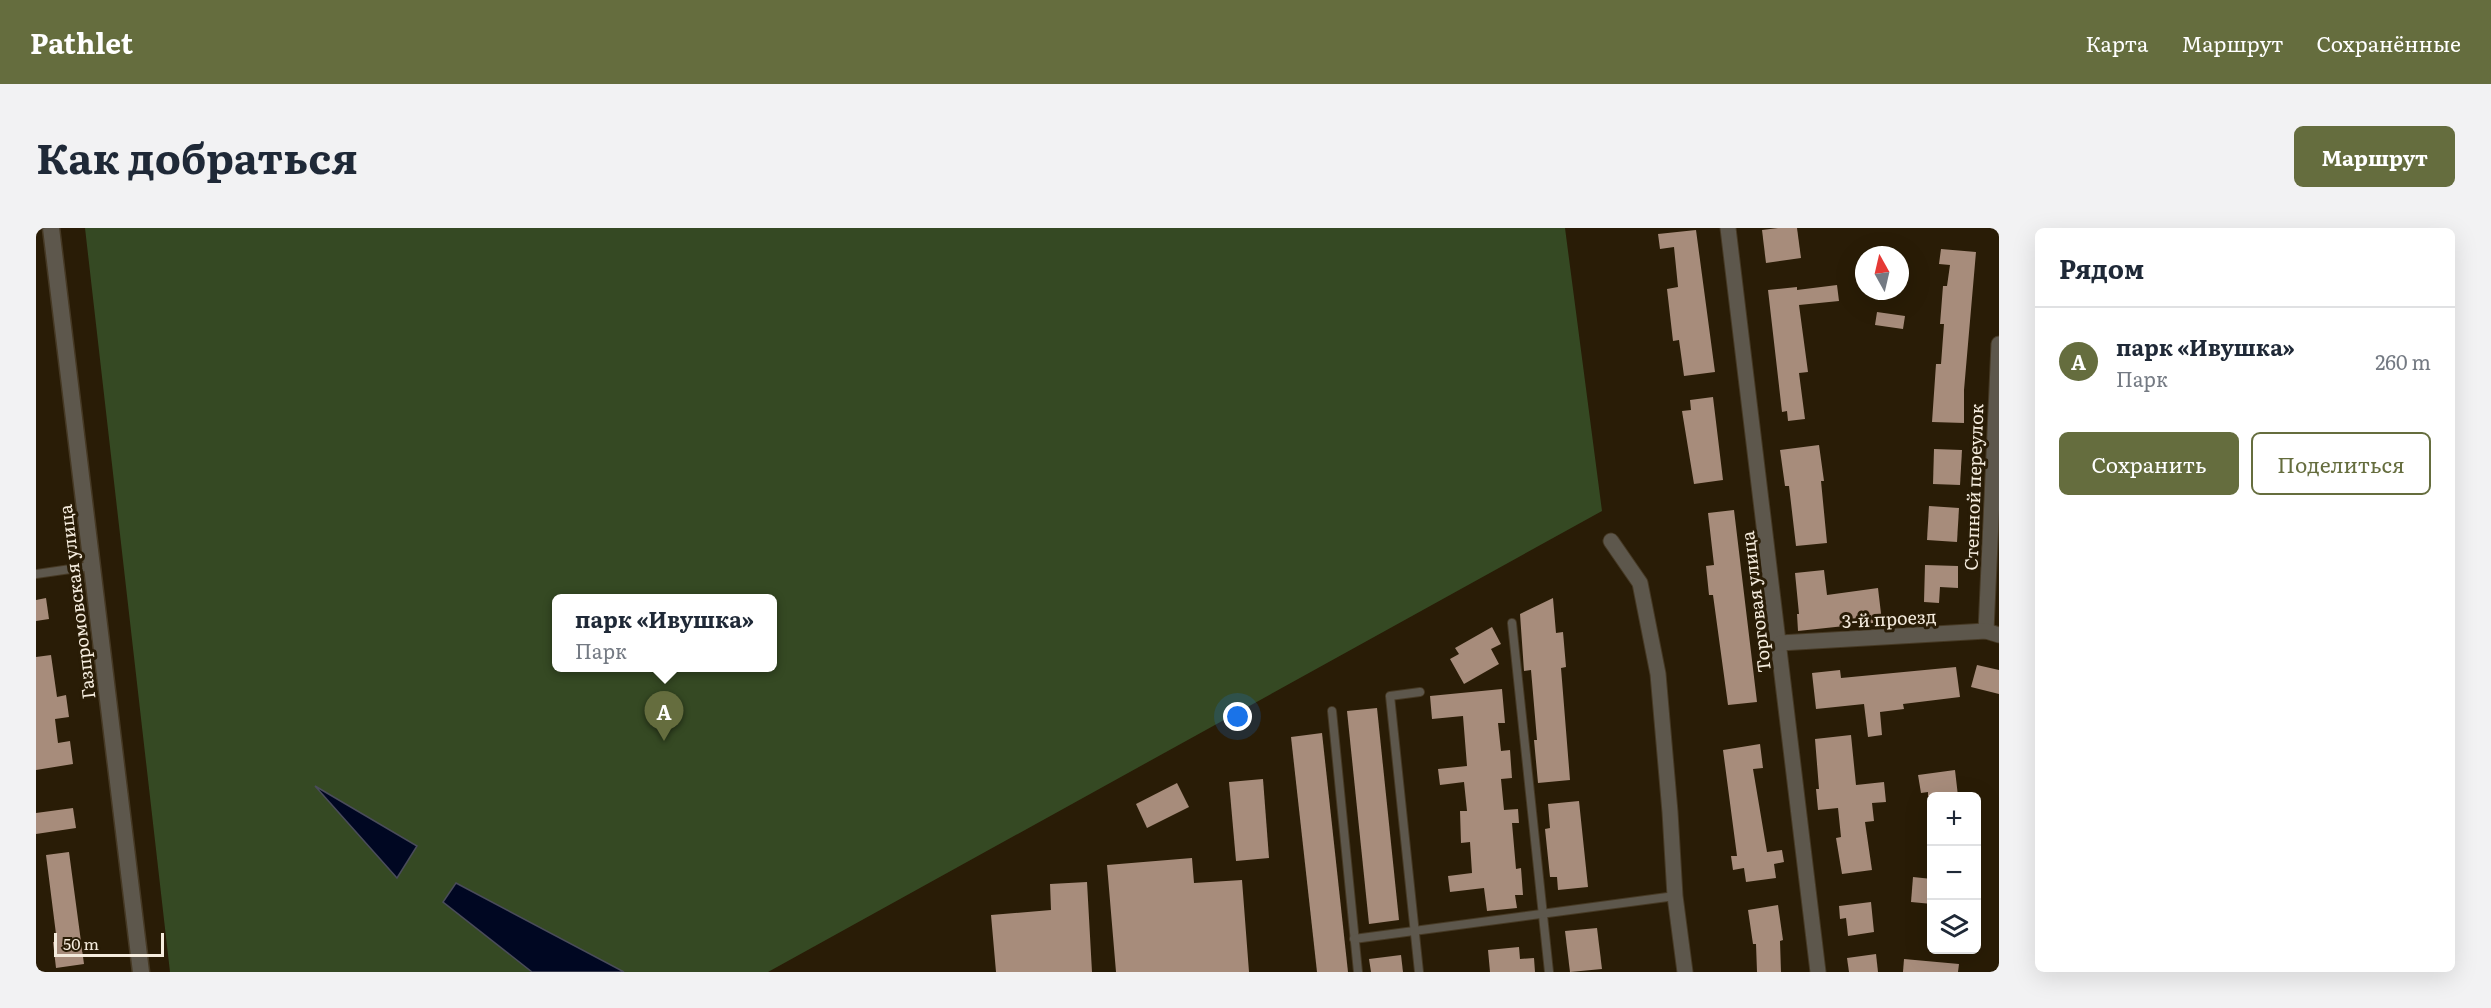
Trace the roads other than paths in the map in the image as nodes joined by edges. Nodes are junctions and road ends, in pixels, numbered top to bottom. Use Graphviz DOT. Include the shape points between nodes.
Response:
graph roads {
  1 [pos="51,228"];
  2 [pos="1728,228"];
  3 [pos="1999,344"];
  4 [pos="1611,541"];
  5 [pos="91,566"];
  6 [pos="36,574"];
  7 [pos="1512,623"];
  8 [pos="1992,633"];
  9 [pos="1780,643"];
  10 [pos="1420,692"];
  11 [pos="1332,711"];
  12 [pos="1675,896"];
  13 [pos="1544,914"];
  14 [pos="1415,931"];
  15 [pos="1354,939"];
  16 [pos="141,972"];
  17 [pos="1358,972"];
  18 [pos="1419,972"];
  19 [pos="1549,972"];
  20 [pos="1685,972"];
  21 [pos="1818,972"];
  1 -- 5 [label="street, Газпромовская улица"];
  2 -- 9 [label="street, Торговая улица"];
  3 -- 8 [label="street, Степной переулок"];
  4 -- 12 [label="street" via="1640,583 1658,674"];
  5 -- 6 [label="lane"];
  5 -- 16 [label="street, Газпромовская улица"];
  7 -- 13 [label="lane"];
  8 -- 9 [label="street, 3-й проезд"];
  9 -- 21 [label="street, Торговая улица"];
  10 -- 14 [label="lane" via="1390,696"];
  11 -- 15 [label="lane"];
  12 -- 13 [label="lane"];
  12 -- 20 [label="street"];
  13 -- 14 [label="lane"];
  13 -- 19 [label="lane"];
  14 -- 15 [label="lane"];
  14 -- 18 [label="lane"];
  15 -- 17 [label="lane"];
}
